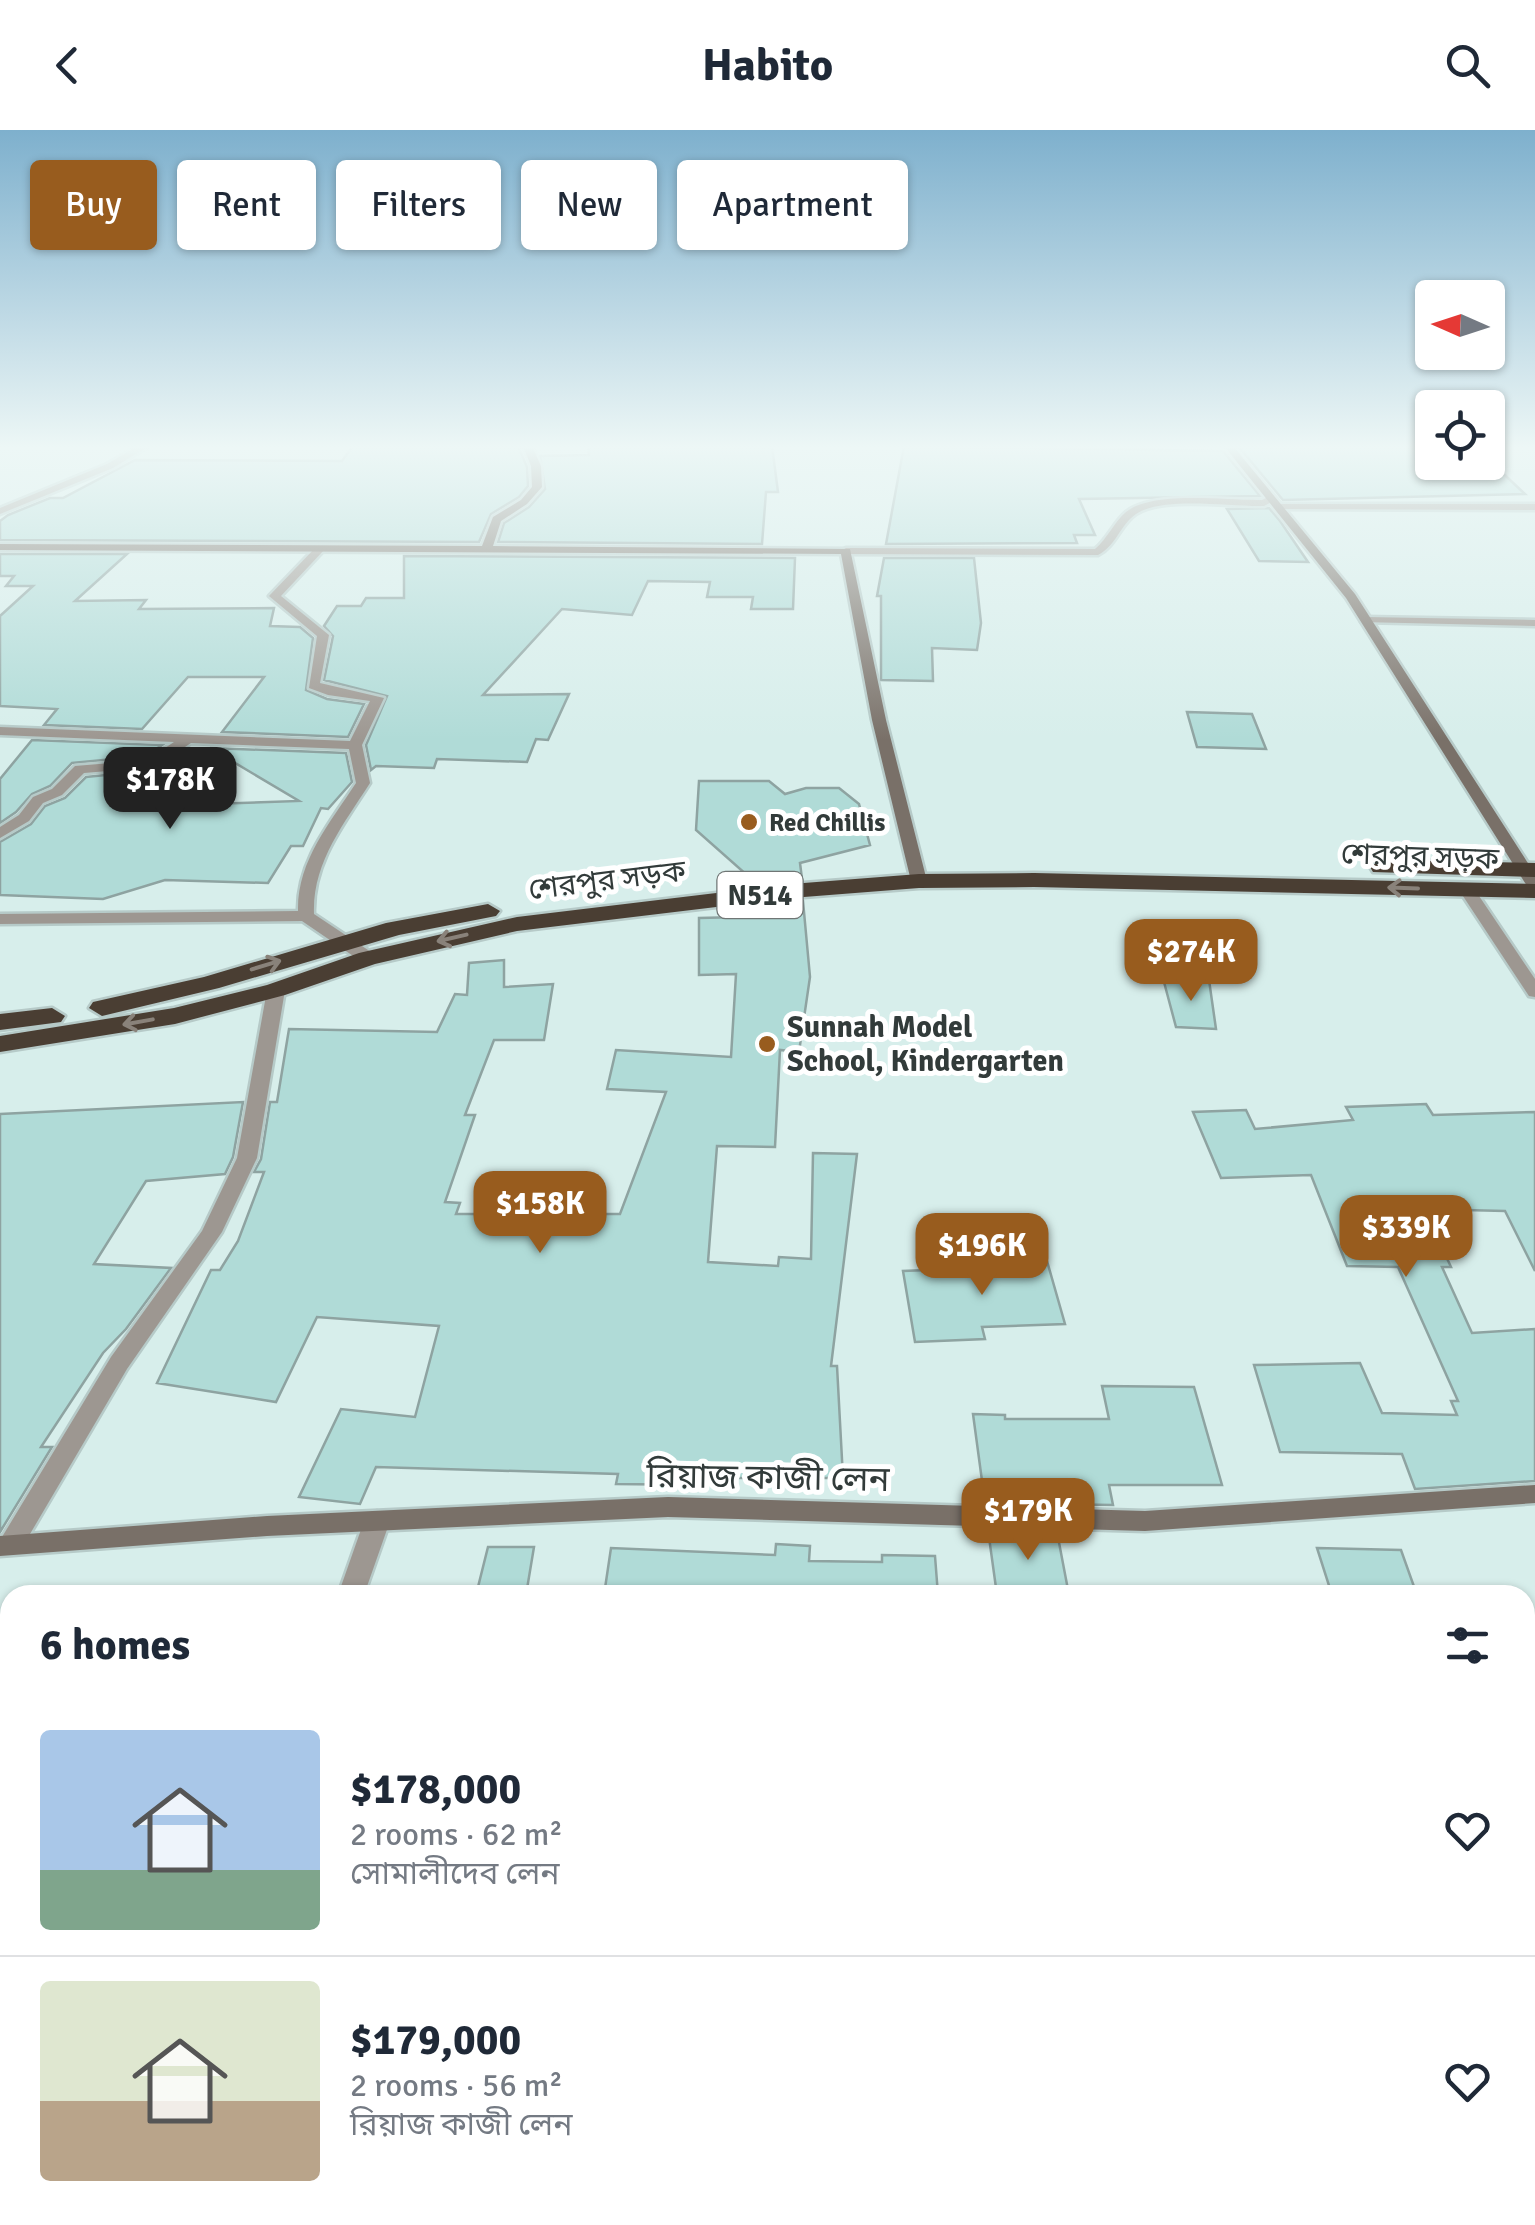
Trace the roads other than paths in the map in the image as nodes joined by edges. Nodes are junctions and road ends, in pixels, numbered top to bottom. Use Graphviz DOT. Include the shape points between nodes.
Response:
graph roads {
  1 [pos="488,544"];
  2 [pos="1107,544"];
  3 [pos="1307,544"];
  4 [pos="0,548"];
  5 [pos="320,548"];
  6 [pos="486,550"];
  7 [pos="846,551"];
  8 [pos="1365,620"];
  9 [pos="1535,624"];
  10 [pos="0,731"];
  11 [pos="189,738"];
  12 [pos="355,746"];
  13 [pos="0,834"];
  14 [pos="916,872"];
  15 [pos="1532,879"];
  16 [pos="1467,890"];
  17 [pos="306,916"];
  18 [pos="0,919"];
  19 [pos="342,942"];
  20 [pos="368,958"];
  21 [pos="276,990"];
  22 [pos="1535,992"];
  23 [pos="0,1022"];
  24 [pos="0,1044"];
  25 [pos="1534,1498"];
  26 [pos="377,1521"];
  27 [pos="5,1545"];
  28 [pos="355,1585"];
  1 -- 6 [label="street"];
  2 -- 7 [label="street" via="1098,552"];
  3 -- 8 [label="street"];
  4 -- 5 [label="street"];
  5 -- 6 [label="street"];
  5 -- 12 [label="street" via="275,596 322,635 313,685 378,698"];
  6 -- 7 [label="street"];
  7 -- 14 [label="street"];
  8 -- 9 [label="street"];
  8 -- 15 [label="street"];
  10 -- 11 [label="street"];
  11 -- 12 [label="street"];
  11 -- 13 [label="street" via="150,764 80,768"];
  12 -- 17 [label="street" via="363,783 309,871"];
  14 -- 15 [label="highway, শেরপুর সড়ক / N514" via="1064,861"];
  16 -- 14 [label="highway, শেরপুর সড়ক / N514, one-way"];
  14 -- 19 [label="highway, শেরপুর সড়ক / N514" via="786,872 601,894 438,919"];
  14 -- 20 [label="highway, শেরপুর সড়ক / N514, one-way" via="578,915"];
  15 -- 16 [label="highway, শেরপুর সড়ক / N514"];
  16 -- 22 [label="street"];
  17 -- 18 [label="street"];
  17 -- 19 [label="street"];
  19 -- 20 [label="street"];
  23 -- 19 [label="highway, শেরপুর সড়ক / N514, one-way" via="165,995"];
  20 -- 21 [label="highway, শেরপুর সড়ক / N514"];
  21 -- 24 [label="highway, শেরপুর সড়ক / N514, one-way" via="175,1016"];
  21 -- 27 [label="street" via="246,1158 212,1232"];
  25 -- 26 [label="street, রিয়াজ কাজী লেন" via="1145,1522 668,1508"];
  26 -- 27 [label="street, রিয়াজ কাজী লেন"];
  26 -- 28 [label="street"];
}
